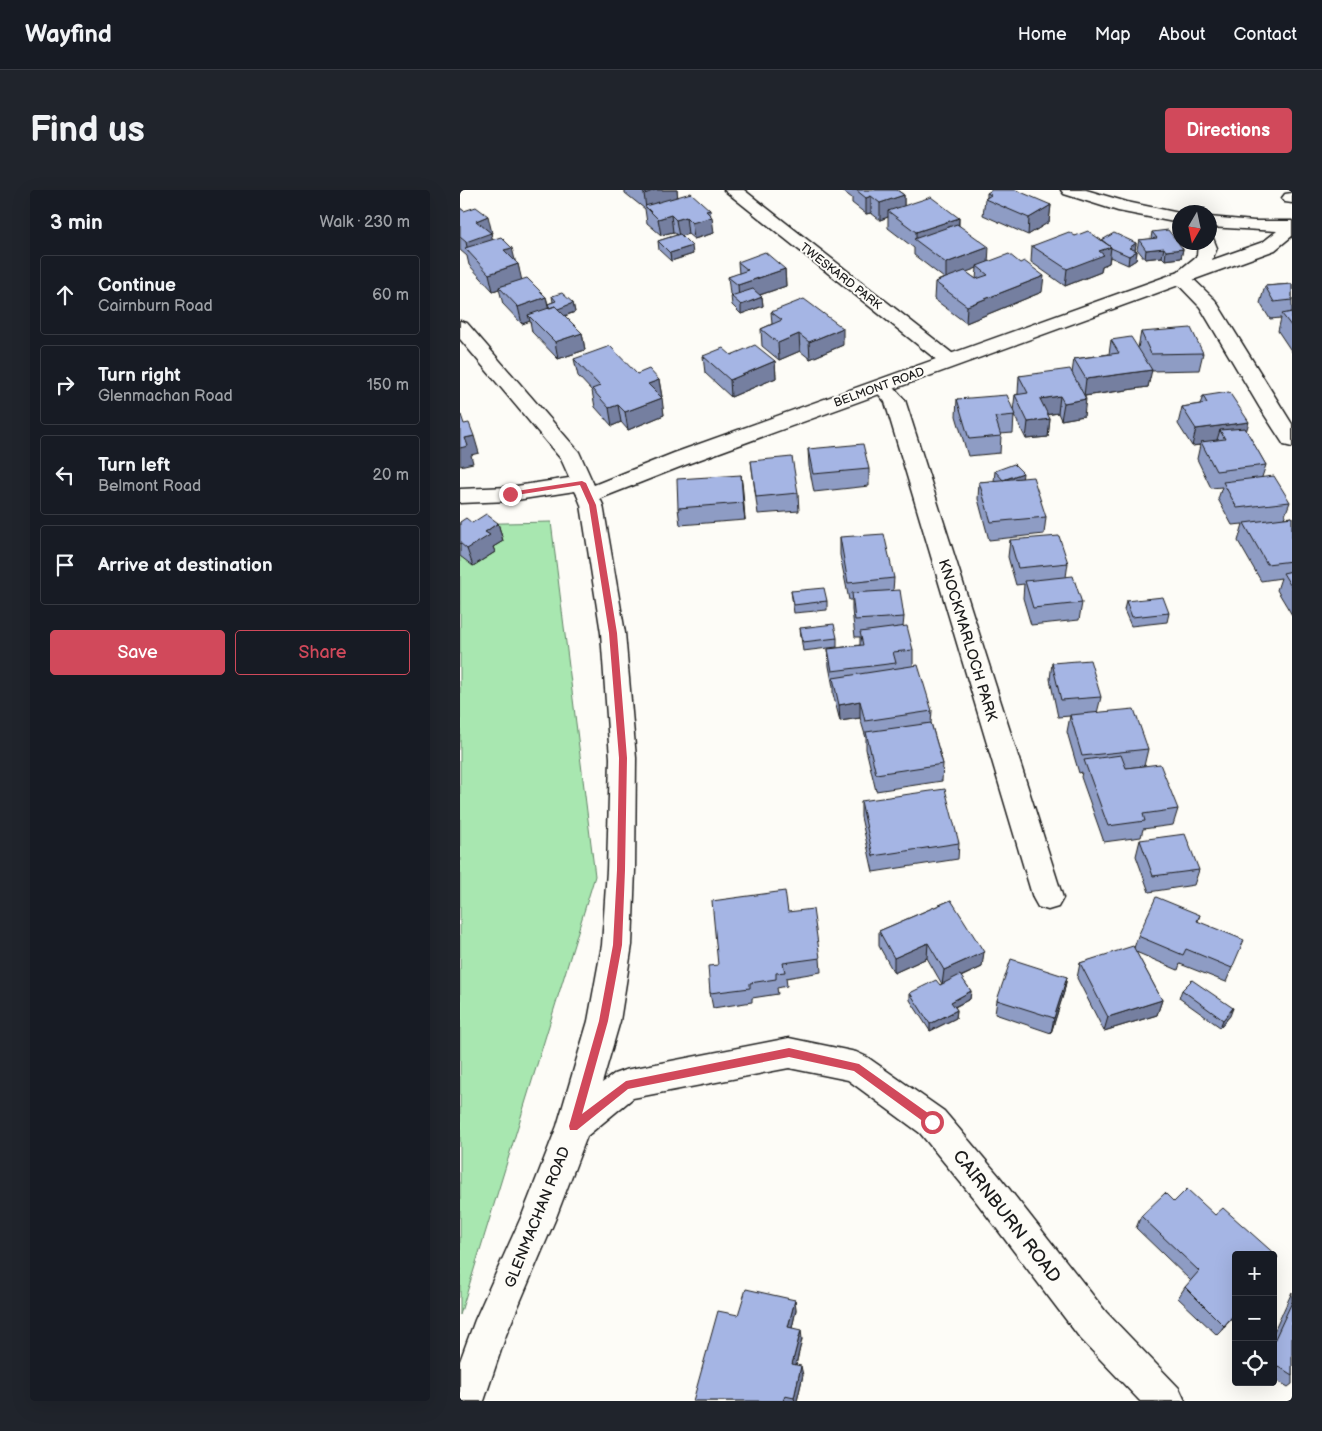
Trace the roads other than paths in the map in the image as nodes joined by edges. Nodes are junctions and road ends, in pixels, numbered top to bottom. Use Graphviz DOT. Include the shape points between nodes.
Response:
graph roads {
  1 [pos="733,190"];
  2 [pos="1070,190"];
  3 [pos="1172,217"];
  4 [pos="1217,222"];
  5 [pos="1291,226"];
  6 [pos="1208,250"];
  7 [pos="1180,277"];
  8 [pos="460,327"];
  9 [pos="950,361"];
  10 [pos="882,386"];
  11 [pos="1292,440"];
  12 [pos="585,489"];
  13 [pos="460,496"];
  14 [pos="1048,898"];
  15 [pos="574,1126"];
  16 [pos="465,1401"];
  17 [pos="1166,1401"];
  1 -- 9 [label="street, TWESKARD PARK"];
  2 -- 3 [label="street" via="1107,203"];
  4 -- 5 [label="street"];
  5 -- 7 [label="street, BELMONT ROAD" via="1269,246"];
  6 -- 7 [label="street" via="1201,263"];
  7 -- 9 [label="street, BELMONT ROAD"];
  7 -- 11 [label="street" via="1208,304"];
  8 -- 12 [label="street" via="571,457"];
  9 -- 10 [label="street, BELMONT ROAD"];
  10 -- 12 [label="street, BELMONT ROAD"];
  10 -- 14 [label="street, KNOCKMARLOCH PARK" via="895,400"];
  12 -- 13 [label="street, BELMONT ROAD"];
  12 -- 15 [label="street, GLENMACHAN ROAD" via="592,505 613,633 623,758 617,945 604,1021"];
  15 -- 16 [label="street, GLENMACHAN ROAD" via="538,1220 488,1332"];
  15 -- 17 [label="street, CAIRNBURN ROAD" via="626,1085 676,1074 789,1053 856,1067 932,1122 1093,1325"];
}
